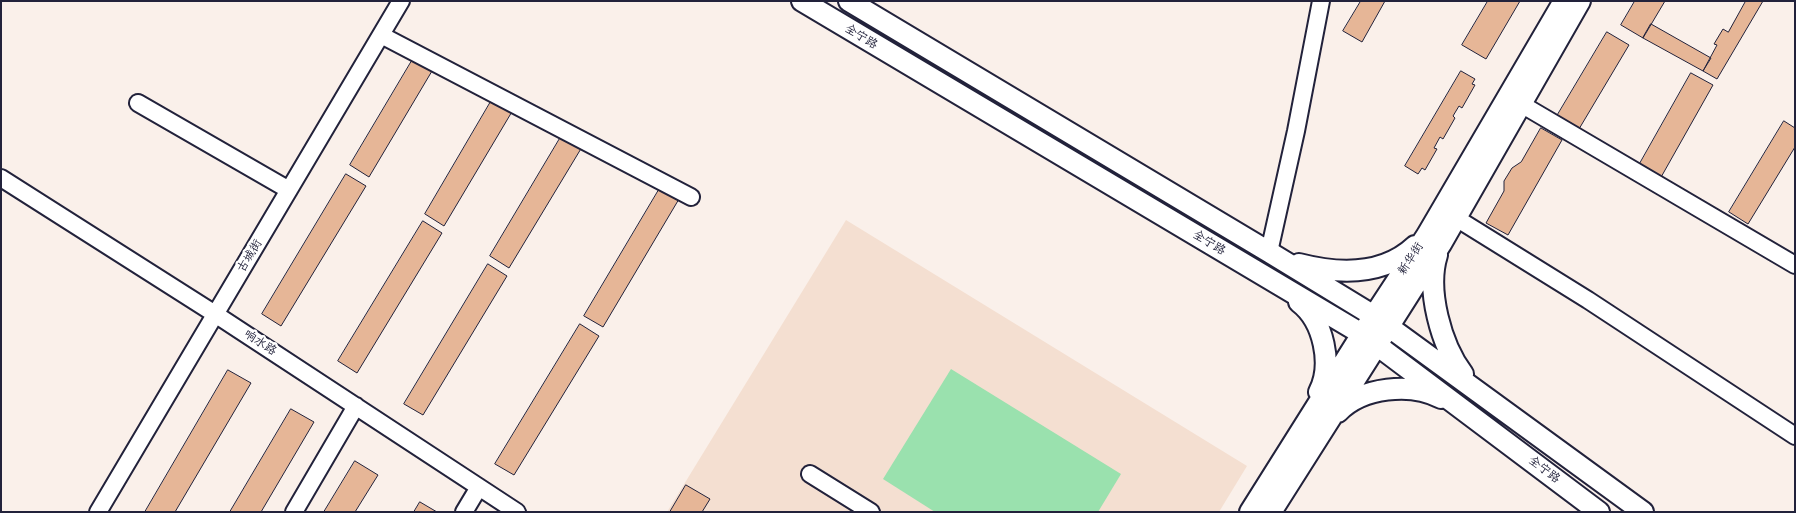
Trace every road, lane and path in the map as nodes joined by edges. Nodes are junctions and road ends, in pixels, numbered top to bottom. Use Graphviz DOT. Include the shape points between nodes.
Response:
graph roads {
  1 [pos="401,1"];
  2 [pos="802,1"];
  3 [pos="849,1"];
  4 [pos="1322,1"];
  5 [pos="1564,1"];
  6 [pos="1580,1"];
  7 [pos="381,35"];
  8 [pos="138,104"];
  9 [pos="1521,104"];
  10 [pos="1,178"];
  11 [pos="289,190"];
  12 [pos="691,196"];
  13 [pos="1456,218"];
  14 [pos="1434,240"];
  15 [pos="1274,255"];
  16 [pos="1795,265"];
  17 [pos="1268,278"];
  18 [pos="215,314"];
  19 [pos="1381,321"];
  20 [pos="1370,339"];
  21 [pos="1484,395"];
  22 [pos="356,406"];
  23 [pos="1465,411"];
  24 [pos="1301,430"];
  25 [pos="1795,436"];
  26 [pos="1311,448"];
  27 [pos="810,474"];
  28 [pos="479,487"];
  29 [pos="98,512"];
  30 [pos="294,512"];
  31 [pos="464,512"];
  32 [pos="517,512"];
  33 [pos="871,512"];
  34 [pos="1250,512"];
  35 [pos="1271,512"];
  36 [pos="1599,512"];
  37 [pos="1643,512"];
  1 -- 7 [label="street, 古城街"];
  2 -- 17 [label="main road, 全宁路"];
  3 -- 15 [label="main road, 全宁路"];
  4 -- 15 [label="street"];
  5 -- 14 [label="main road, 新华街"];
  6 -- 9 [label="main road, 新华街"];
  7 -- 11 [label="street, 古城街"];
  7 -- 12 [label="street"];
  8 -- 11 [label="street"];
  9 -- 13 [label="main road, 新华街"];
  9 -- 16 [label="street"];
  10 -- 18 [label="street, 响水路"];
  11 -- 18 [label="street, 古城街"];
  13 -- 14 [label="main road, 新华街"];
  13 -- 25 [label="street" via="1596,305"];
  14 -- 15 [label="main road" via="1404,257 1366,270 1315,268"];
  14 -- 19 [label="main road, 新华街"];
  14 -- 21 [label="main road" via="1434,285 1443,336 1450,356 1462,374"];
  15 -- 19 [label="main road, 全宁路"];
  17 -- 20 [label="main road, 全宁路"];
  17 -- 24 [label="main road" via="1304,306 1319,330 1324,346 1322,388"];
  18 -- 22 [label="street, 响水路"];
  18 -- 29 [label="street, 古城街"];
  19 -- 20 [label="main road, 新华街"];
  19 -- 21 [label="main road, 全宁路"];
  20 -- 23 [label="main road, 全宁路"];
  20 -- 24 [label="main road, 新华街"];
  20 -- 26 [label="main road, 新华街"];
  21 -- 37 [label="main road, 全宁路"];
  22 -- 28 [label="street, 响水路"];
  22 -- 30 [label="street"];
  23 -- 26 [label="main road" via="1433,394 1385,390 1366,394 1339,411"];
  23 -- 36 [label="main road, 全宁路"];
  24 -- 34 [label="main road, 新华街"];
  26 -- 35 [label="main road, 新华街"];
  27 -- 33 [label="street"];
  28 -- 31 [label="street"];
  28 -- 32 [label="street, 响水路"];
}
